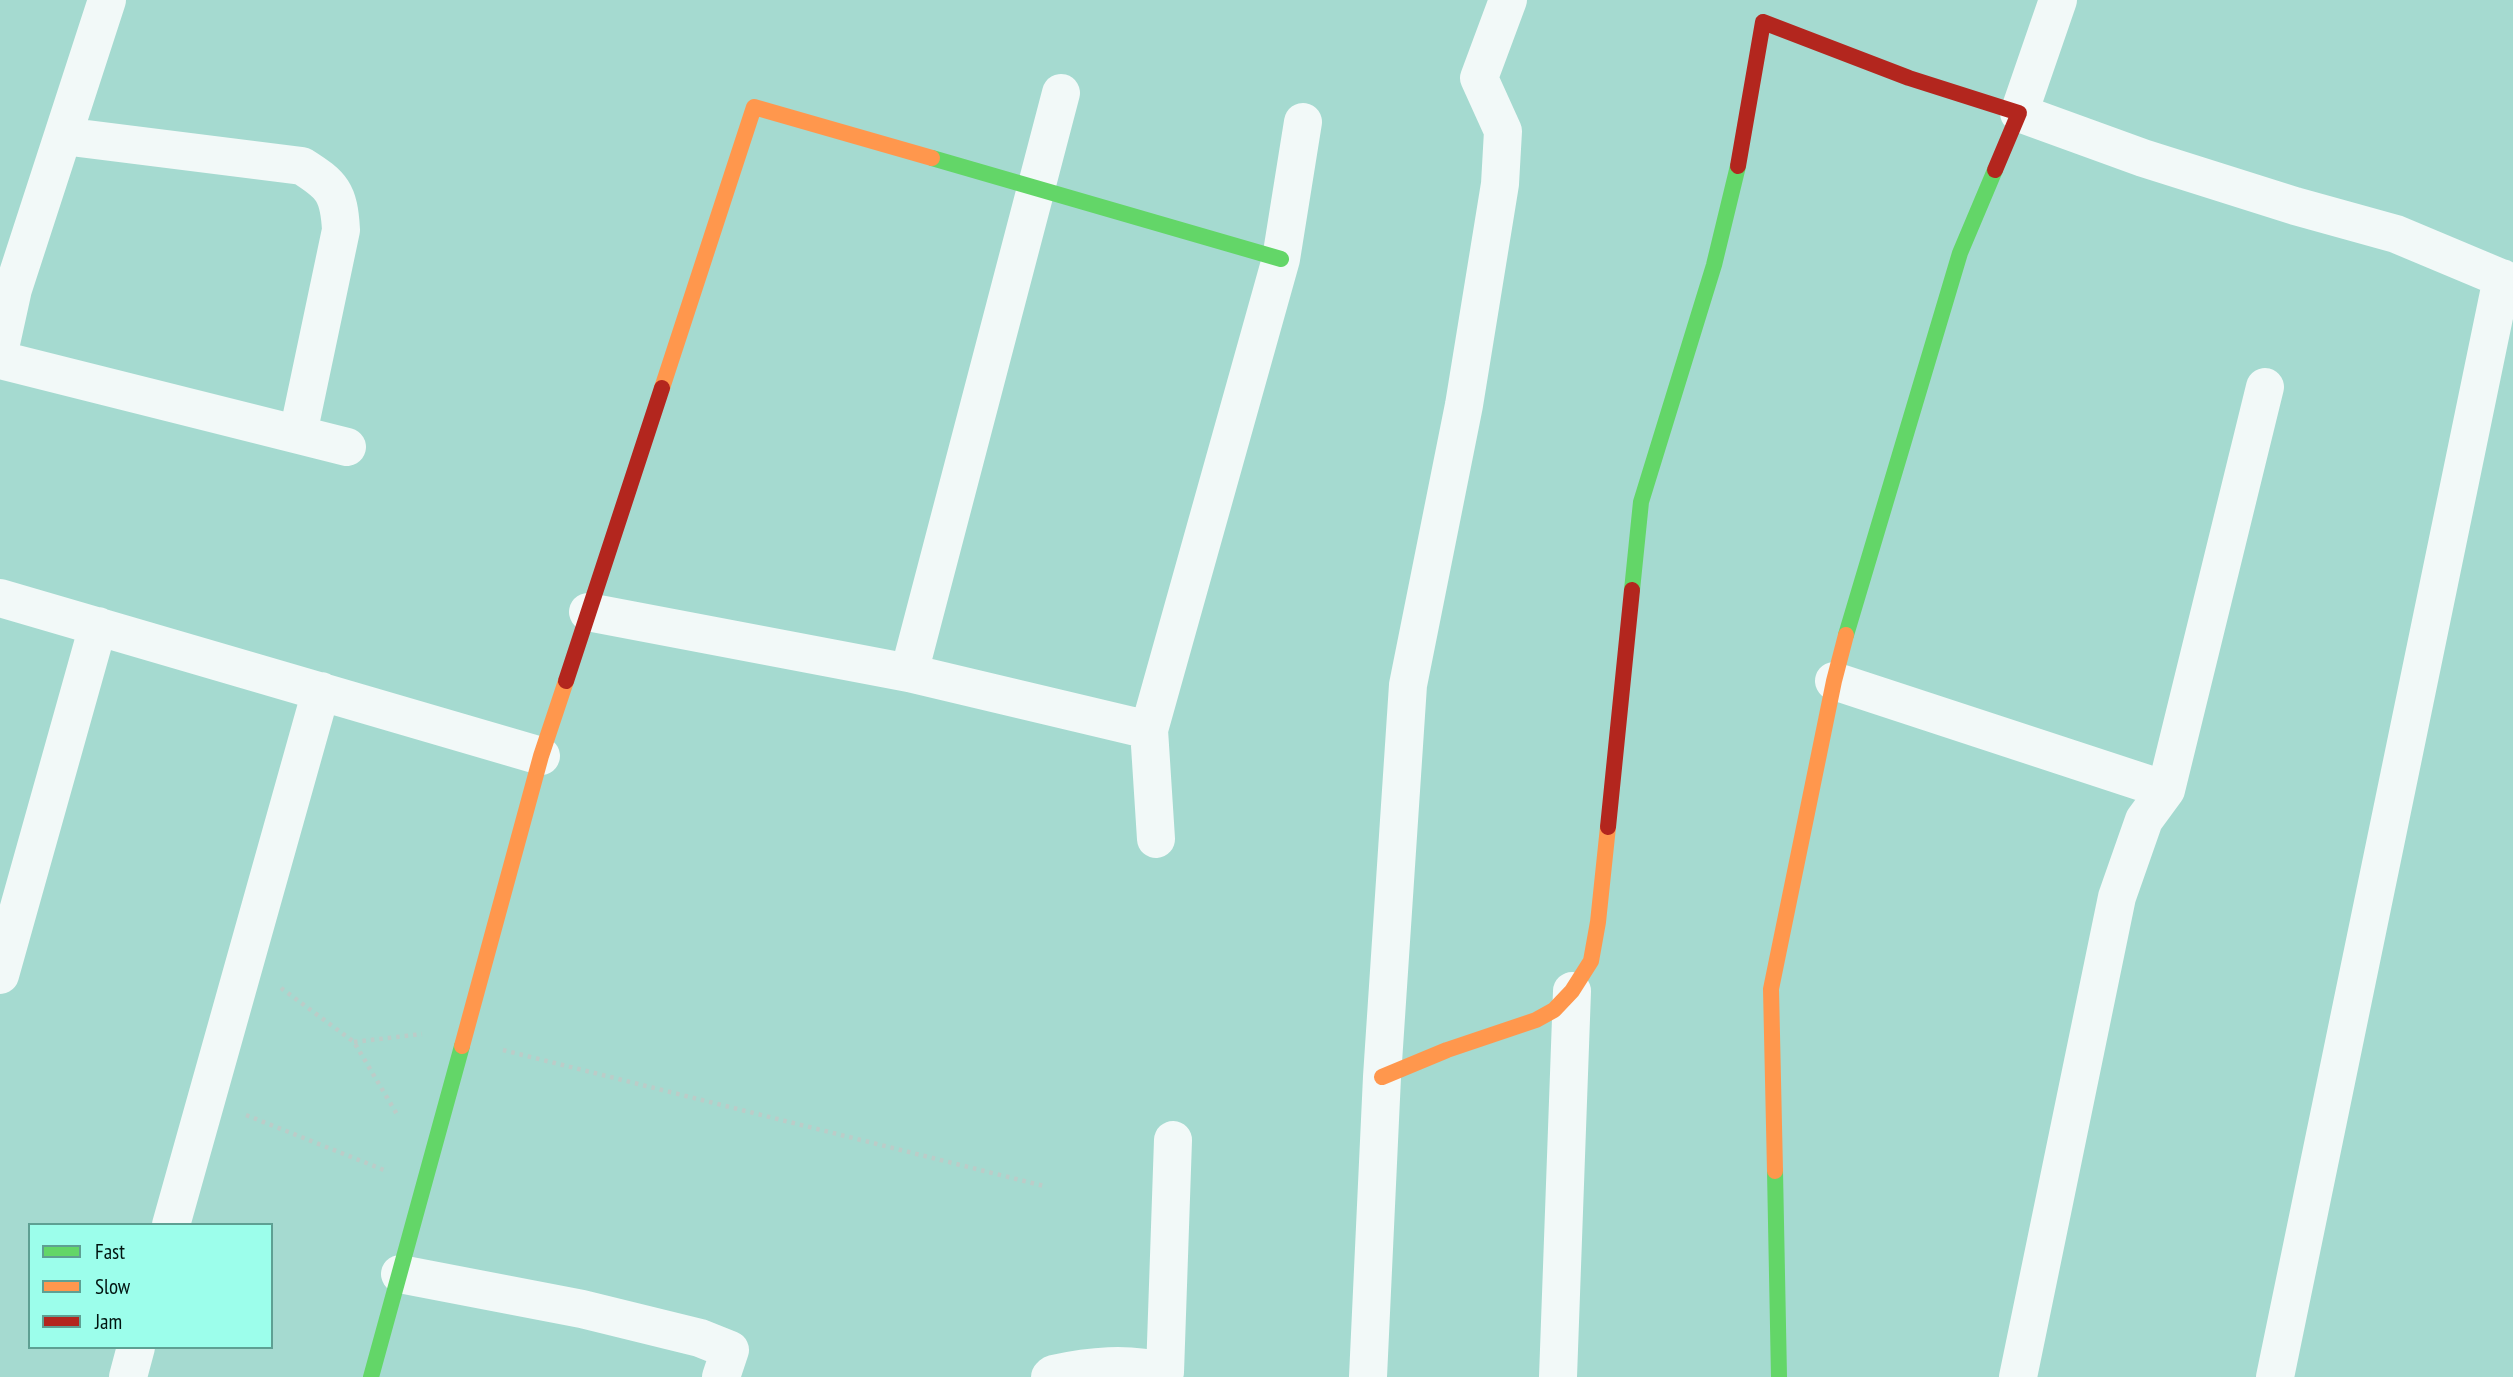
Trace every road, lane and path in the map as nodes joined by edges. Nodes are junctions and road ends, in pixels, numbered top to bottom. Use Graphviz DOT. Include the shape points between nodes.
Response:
graph roads {
  1 [pos="107,0"];
  2 [pos="1507,0"];
  3 [pos="2058,0"];
  4 [pos="1767,11"];
  5 [pos="1061,93"];
  6 [pos="2019,113"];
  7 [pos="1303,122"];
  8 [pos="63,136"];
  9 [pos="1037,188"];
  10 [pos="1281,259"];
  11 [pos="2507,281"];
  12 [pos="7,288"];
  13 [pos="0,348"];
  14 [pos="0,359"];
  15 [pos="2265,387"];
  16 [pos="298,435"];
  17 [pos="347,447"];
  18 [pos="0,598"];
  19 [pos="588,612"];
  20 [pos="99,626"];
  21 [pos="909,673"];
  22 [pos="1834,681"];
  23 [pos="321,691"];
  24 [pos="1149,730"];
  25 [pos="541,756"];
  26 [pos="2166,790"];
  27 [pos="1156,839"];
  28 [pos="244,961"];
  29 [pos="0,975"];
  30 [pos="1572,991"];
  31 [pos="463,1040"];
  32 [pos="354,1042"];
  33 [pos="1382,1077"];
  34 [pos="206,1099"];
  35 [pos="400,1122"];
  36 [pos="1173,1140"];
  37 [pos="423,1186"];
  38 [pos="1044,1186"];
  39 [pos="171,1223"];
  40 [pos="400,1274"];
  41 [pos="135,1349"];
  42 [pos="1165,1375"];
  43 [pos="128,1377"];
  44 [pos="371,1377"];
  45 [pos="721,1377"];
  46 [pos="1051,1377"];
  47 [pos="1368,1377"];
  48 [pos="1558,1377"];
  49 [pos="1779,1377"];
  50 [pos="2018,1377"];
  51 [pos="2275,1377"];
  1 -- 8 [label="street"];
  2 -- 33 [label="street" via="1479,78 1503,131 1500,184 1464,405 1408,685"];
  3 -- 6 [label="street"];
  4 -- 6 [label="street" via="1909,78"];
  4 -- 30 [label="street" via="1740,159 1714,265 1642,502 1598,922 1591,961"];
  5 -- 9 [label="street"];
  6 -- 11 [label="street" via="2143,158 2396,234"];
  6 -- 22 [label="street" via="1960,253"];
  7 -- 10 [label="street"];
  8 -- 12 [label="street"];
  8 -- 16 [label="street" via="302,166 328,182 340,209 341,229"];
  9 -- 10 [label="street"];
  9 -- 19 [label="street" via="754,107"];
  9 -- 21 [label="street"];
  10 -- 24 [label="street"];
  11 -- 51 [label="street"];
  12 -- 13 [label="street"];
  14 -- 16 [label="street"];
  15 -- 26 [label="street"];
  16 -- 17 [label="street"];
  18 -- 20 [label="street"];
  19 -- 21 [label="street"];
  19 -- 25 [label="street"];
  20 -- 23 [label="street"];
  20 -- 29 [label="street"];
  21 -- 24 [label="street"];
  22 -- 26 [label="street"];
  22 -- 49 [label="street" via="1771,989"];
  23 -- 25 [label="street"];
  23 -- 28 [label="street"];
  24 -- 27 [label="street"];
  25 -- 31 [label="street"];
  26 -- 50 [label="street" via="2144,820 2117,898"];
  28 -- 32 [label="path"];
  28 -- 34 [label="street"];
  30 -- 33 [label="street" via="1554,1010 1536,1020"];
  30 -- 48 [label="street"];
  31 -- 32 [label="path" via="422,1034"];
  31 -- 37 [label="street"];
  31 -- 38 [label="path"];
  32 -- 35 [label="path"];
  33 -- 47 [label="street"];
  34 -- 37 [label="path"];
  34 -- 39 [label="street"];
  36 -- 42 [label="street"];
  37 -- 40 [label="street"];
  40 -- 44 [label="street"];
  40 -- 45 [label="street" via="582,1309 700,1338 730,1350"];
  41 -- 43 [label="street"];
  42 -- 46 [label="street" via="1141,1366 1095,1367"];
}
